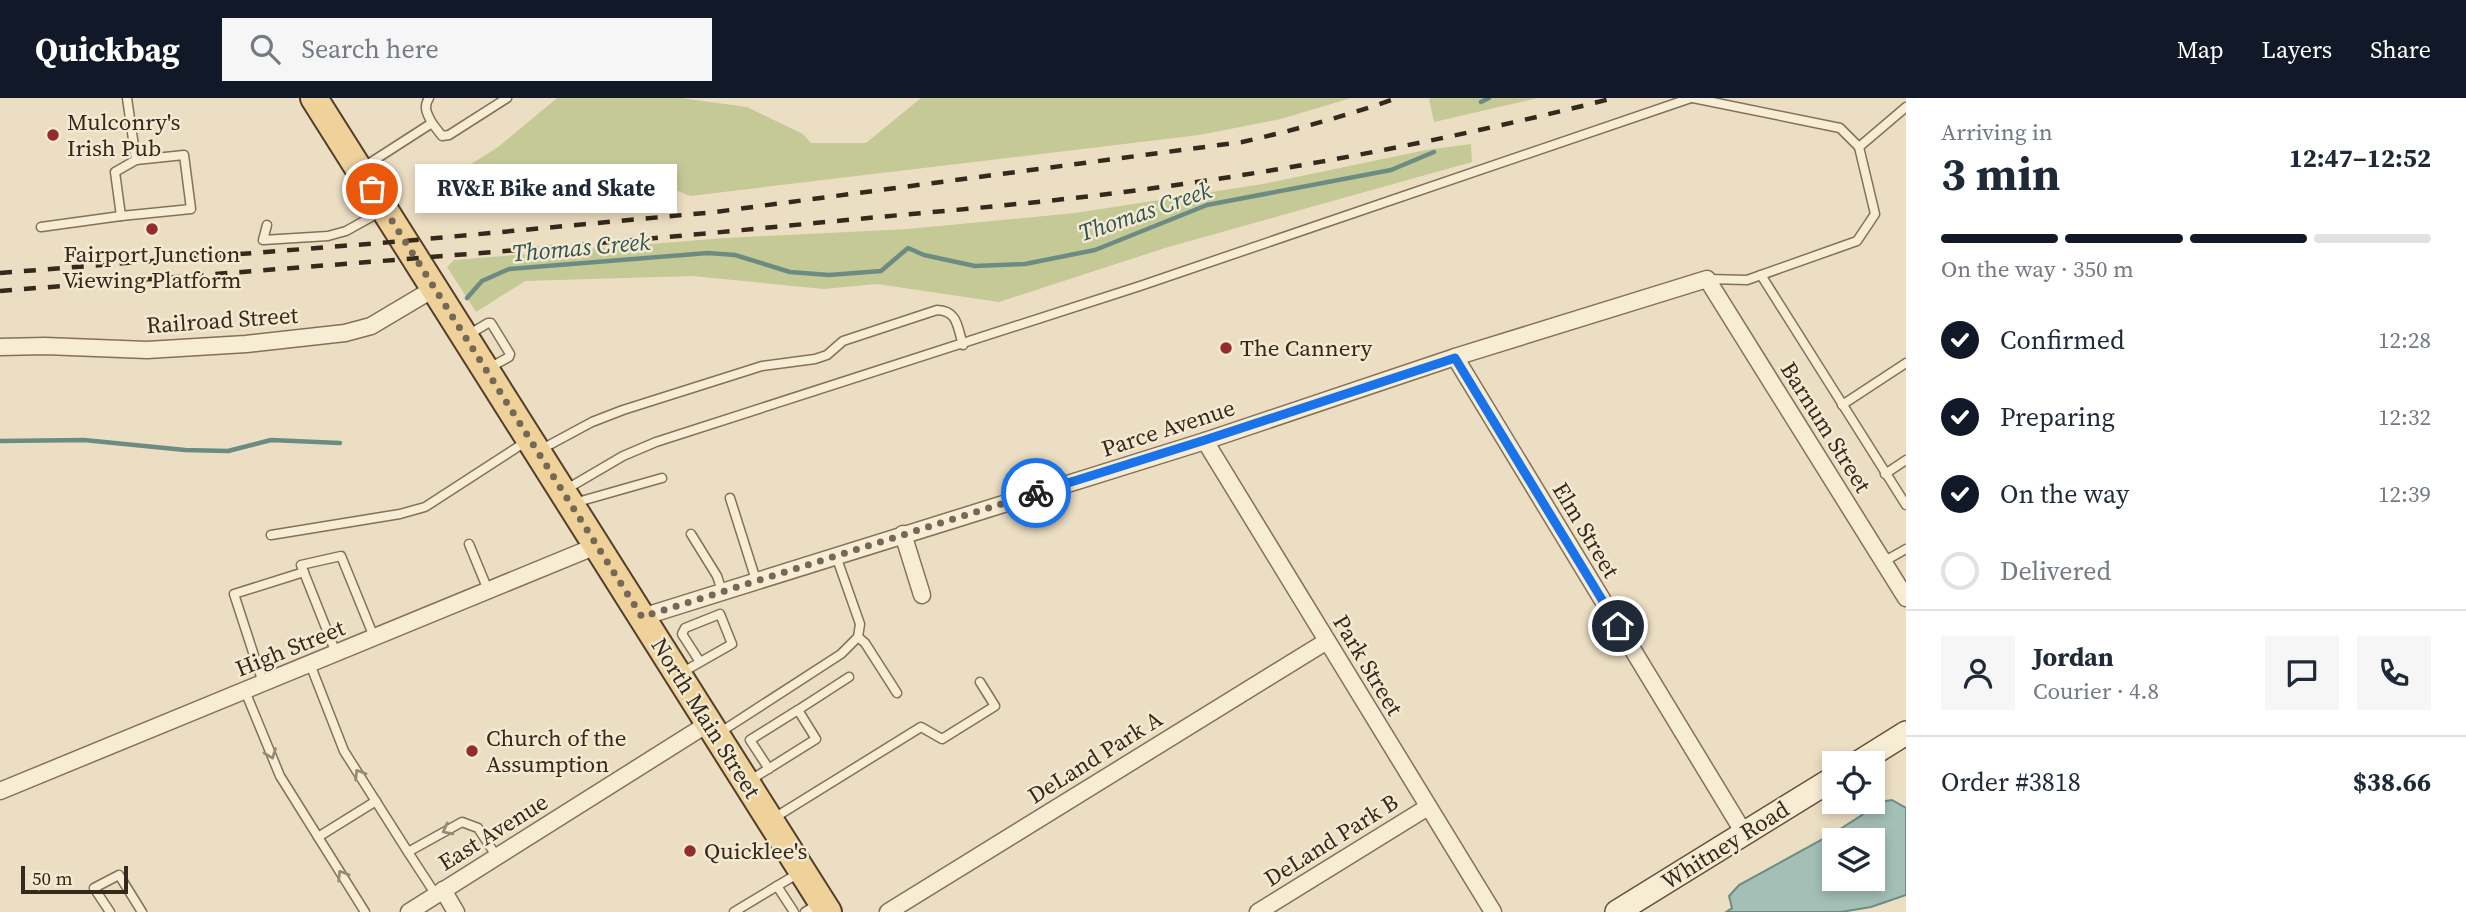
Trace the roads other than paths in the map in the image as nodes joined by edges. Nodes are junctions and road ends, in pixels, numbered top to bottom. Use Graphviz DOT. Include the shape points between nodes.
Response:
graph roads {
  1 [pos="127,98"];
  2 [pos="314,98"];
  3 [pos="429,98"];
  4 [pos="507,98"];
  5 [pos="1692,98"];
  6 [pos="1906,107"];
  7 [pos="432,123"];
  8 [pos="1859,147"];
  9 [pos="136,160"];
  10 [pos="360,169"];
  11 [pos="385,209"];
  12 [pos="121,216"];
  13 [pos="267,225"];
  14 [pos="41,227"];
  15 [pos="1760,275"];
  16 [pos="1707,279"];
  17 [pos="435,288"];
  18 [pos="963,345"];
  19 [pos="0,347"];
  20 [pos="1455,358"];
  21 [pos="1906,363"];
  22 [pos="1842,405"];
  23 [pos="1205,440"];
  24 [pos="533,445"];
  25 [pos="1906,460"];
  26 [pos="1885,474"];
  27 [pos="662,478"];
  28 [pos="566,498"];
  29 [pos="730,498"];
  30 [pos="1906,505"];
  31 [pos="691,534"];
  32 [pos="903,534"];
  33 [pos="271,535"];
  34 [pos="469,544"];
  35 [pos="596,546"];
  36 [pos="1906,549"];
  37 [pos="836,556"];
  38 [pos="1883,562"];
  39 [pos="304,572"];
  40 [pos="756,580"];
  41 [pos="488,590"];
  42 [pos="722,591"];
  43 [pos="922,595"];
  44 [pos="1906,598"];
  45 [pos="694,600"];
  46 [pos="642,617"];
  47 [pos="703,623"];
  48 [pos="374,637"];
  49 [pos="858,637"];
  50 [pos="1327,641"];
  51 [pos="712,643"];
  52 [pos="335,653"];
  53 [pos="716,653"];
  54 [pos="310,664"];
  55 [pos="689,668"];
  56 [pos="849,677"];
  57 [pos="980,682"];
  58 [pos="263,683"];
  59 [pos="245,691"];
  60 [pos="897,693"];
  61 [pos="798,710"];
  62 [pos="713,729"];
  63 [pos="1906,733"];
  64 [pos="1877,751"];
  65 [pos="758,776"];
  66 [pos="1822,785"];
  67 [pos="0,791"];
  68 [pos="376,801"];
  69 [pos="1428,807"];
  70 [pos="771,821"];
  71 [pos="1744,833"];
  72 [pos="318,837"];
  73 [pos="408,852"];
  74 [pos="497,857"];
  75 [pos="802,871"];
  76 [pos="778,886"];
  77 [pos="440,893"];
  78 [pos="818,908"];
  79 [pos="110,912"];
  80 [pos="142,912"];
  81 [pos="365,912"];
  82 [pos="409,912"];
  83 [pos="456,912"];
  84 [pos="734,912"];
  85 [pos="794,912"];
  86 [pos="888,912"];
  87 [pos="1258,912"];
  88 [pos="1493,912"];
  89 [pos="1616,912"];
  1 -- 9 [label="lane"];
  2 -- 10 [label="main road, North Main Street"];
  3 -- 7 [label="lane" via="425,104"];
  4 -- 7 [label="lane" via="449,135 442,136"];
  5 -- 8 [label="lane" via="1840,128"];
  5 -- 18 [label="lane"];
  6 -- 8 [label="lane"];
  7 -- 10 [label="lane"];
  8 -- 15 [label="lane" via="1875,214 1857,242"];
  9 -- 12 [label="lane" via="115,172"];
  9 -- 12 [label="lane" via="184,155 191,209"];
  10 -- 11 [label="main road, North Main Street"];
  11 -- 13 [label="lane" via="328,236 263,240"];
  11 -- 17 [label="main road, North Main Street"];
  12 -- 14 [label="lane"];
  15 -- 16 [label="lane" via="1747,280"];
  15 -- 22 [label="lane"];
  16 -- 20 [label="street, Parce Avenue"];
  16 -- 38 [label="street, Barnum Street"];
  17 -- 19 [label="street, Railroad Street" via="371,326 345,333 147,350"];
  17 -- 24 [label="main road, North Main Street"];
  18 -- 24 [label="lane" via="953,315 937,310 843,341 827,355 762,366 623,410"];
  18 -- 28 [label="lane" via="656,442 623,456"];
  20 -- 23 [label="street, Parce Avenue"];
  20 -- 71 [label="street, Elm Street"];
  21 -- 22 [label="lane"];
  22 -- 26 [label="lane"];
  23 -- 32 [label="street, Parce Avenue"];
  23 -- 50 [label="street, Park Street"];
  24 -- 28 [label="main road, North Main Street"];
  24 -- 33 [label="lane" via="425,507"];
  25 -- 26 [label="lane"];
  26 -- 30 [label="lane"];
  27 -- 28 [label="lane"];
  28 -- 35 [label="main road, North Main Street"];
  29 -- 40 [label="lane"];
  31 -- 42 [label="lane"];
  32 -- 37 [label="street, Parce Avenue"];
  32 -- 43 [label="street"];
  34 -- 41 [label="lane"];
  35 -- 41 [label="street, High Street"];
  35 -- 46 [label="main road, North Main Street"];
  36 -- 38 [label="lane"];
  37 -- 40 [label="street, Parce Avenue"];
  37 -- 49 [label="lane" via="860,624"];
  38 -- 44 [label="street, Barnum Street"];
  39 -- 48 [label="lane" via="301,565 341,556"];
  39 -- 52 [label="lane"];
  39 -- 58 [label="lane" via="234,594"];
  40 -- 42 [label="street, Parce Avenue"];
  41 -- 48 [label="street, High Street"];
  42 -- 45 [label="street, Parce Avenue"];
  45 -- 46 [label="street, Parce Avenue"];
  45 -- 47 [label="lane"];
  46 -- 55 [label="main road, North Main Street"];
  47 -- 53 [label="lane" via="720,614 732,644"];
  47 -- 55 [label="lane" via="685,628 682,634"];
  48 -- 52 [label="street, High Street"];
  49 -- 60 [label="lane"];
  49 -- 62 [label="lane" via="841,654"];
  50 -- 69 [label="street, Park Street"];
  50 -- 86 [label="street, DeLand Park A"];
  51 -- 53 [label="lane"];
  52 -- 54 [label="street, High Street"];
  53 -- 55 [label="lane"];
  54 -- 58 [label="street, High Street"];
  68 -- 54 [label="lane, one-way" via="344,751"];
  55 -- 62 [label="main road, North Main Street"];
  56 -- 61 [label="lane"];
  57 -- 70 [label="lane" via="995,706 942,739 921,727"];
  58 -- 59 [label="street, High Street"];
  59 -- 67 [label="street, High Street"];
  59 -- 72 [label="lane, one-way" via="280,776"];
  61 -- 65 [label="lane" via="750,740"];
  61 -- 65 [label="lane" via="816,739"];
  62 -- 65 [label="main road, North Main Street"];
  62 -- 74 [label="street, East Avenue"];
  63 -- 64 [label="main road"];
  65 -- 70 [label="main road, North Main Street"];
  66 -- 71 [label="main road, Whitney Road"];
  68 -- 72 [label="lane"];
  68 -- 73 [label="lane"];
  69 -- 87 [label="street, DeLand Park B"];
  69 -- 88 [label="street, Park Street"];
  70 -- 75 [label="main road, North Main Street"];
  71 -- 89 [label="main road, Whitney Road"];
  81 -- 72 [label="lane, one-way"];
  74 -- 73 [label="lane, one-way" via="478,828 462,822"];
  73 -- 77 [label="lane"];
  74 -- 77 [label="street, East Avenue"];
  75 -- 76 [label="lane"];
  75 -- 78 [label="main road, North Main Street"];
  76 -- 84 [label="lane"];
  76 -- 85 [label="lane"];
  77 -- 82 [label="street, East Avenue"];
  77 -- 83 [label="street"];
  79 -- 80 [label="lane" via="94,888 118,875"];
}
